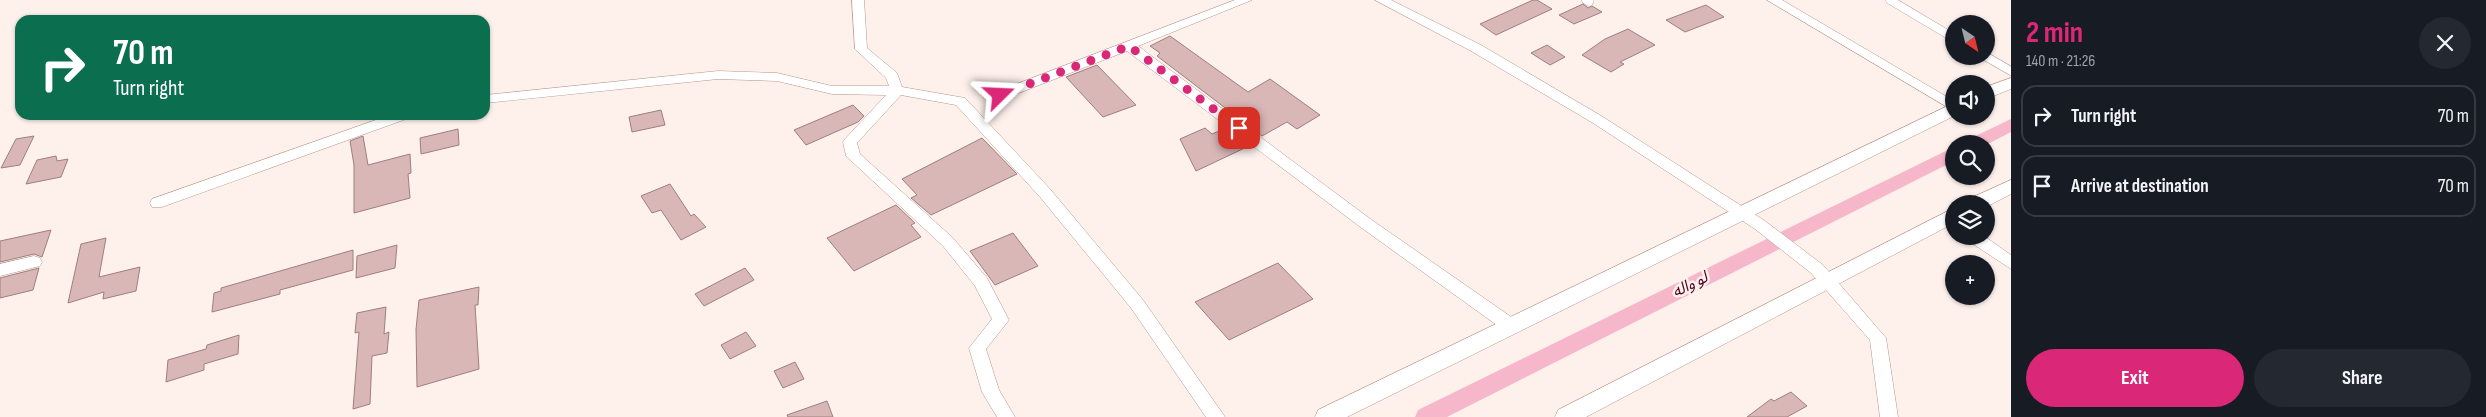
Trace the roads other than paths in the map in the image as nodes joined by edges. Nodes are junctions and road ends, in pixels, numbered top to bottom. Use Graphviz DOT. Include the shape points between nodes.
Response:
graph roads {
  1 [pos="858,0"];
  2 [pos="1246,0"];
  3 [pos="1380,0"];
  4 [pos="1773,0"];
  5 [pos="1890,0"];
  6 [pos="1945,33"];
  7 [pos="1129,46"];
  8 [pos="1995,62"];
  9 [pos="2011,71"];
  10 [pos="2011,83"];
  11 [pos="1995,90"];
  12 [pos="896,91"];
  13 [pos="1000,95"];
  14 [pos="490,98"];
  15 [pos="1945,103"];
  16 [pos="1945,112"];
  17 [pos="390,120"];
  18 [pos="2011,186"];
  19 [pos="1994,195"];
  20 [pos="157,203"];
  21 [pos="1740,212"];
  22 [pos="1945,222"];
  23 [pos="1985,245"];
  24 [pos="34,262"];
  25 [pos="2011,263"];
  26 [pos="0,270"];
  27 [pos="1823,275"];
  28 [pos="1511,326"];
  29 [pos="1006,417"];
  30 [pos="1216,417"];
  31 [pos="1326,417"];
  32 [pos="1566,417"];
  33 [pos="1889,417"];
  1 -- 12 [label="street" via="861,49 892,76"];
  2 -- 7 [label="street"];
  3 -- 21 [label="street" via="1476,48"];
  4 -- 15 [label="street"];
  5 -- 6 [label="lane"];
  7 -- 13 [label="street"];
  7 -- 28 [label="street" via="1364,222"];
  8 -- 9 [label="lane"];
  10 -- 11 [label="street"];
  12 -- 14 [label="street" via="832,90 777,77 718,75"];
  12 -- 29 [label="street" via="850,142 853,156 948,242 981,282 1001,320 977,348 991,392"];
  12 -- 30 [label="street" via="960,101 1045,193 1137,304"];
  16 -- 21 [label="street"];
  17 -- 20 [label="street"];
  18 -- 19 [label="street"];
  21 -- 27 [label="street"];
  21 -- 28 [label="street"];
  22 -- 27 [label="street"];
  23 -- 25 [label="street"];
  24 -- 26 [label="street"];
  27 -- 32 [label="street"];
  27 -- 33 [label="street" via="1878,338"];
  28 -- 31 [label="street"];
}
